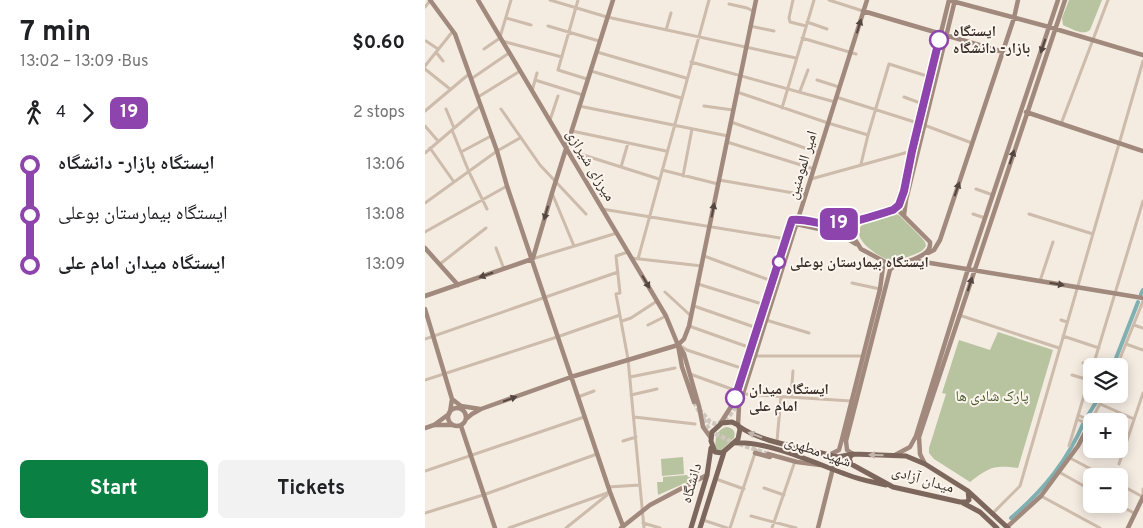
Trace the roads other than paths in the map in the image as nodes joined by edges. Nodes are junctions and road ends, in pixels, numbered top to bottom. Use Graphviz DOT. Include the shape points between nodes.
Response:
graph roads {
  1 [pos="430,0"];
  2 [pos="478,0"];
  3 [pos="511,0"];
  4 [pos="550,0"];
  5 [pos="578,0"];
  6 [pos="613,0"];
  7 [pos="709,0"];
  8 [pos="755,0"];
  9 [pos="793,0"];
  10 [pos="814,0"];
  11 [pos="829,0"];
  12 [pos="867,0"];
  13 [pos="952,0"];
  14 [pos="1018,0"];
  15 [pos="1058,0"];
  16 [pos="1065,0"];
  17 [pos="1108,0"];
  18 [pos="729,4"];
  19 [pos="425,7"];
  20 [pos="575,8"];
  21 [pos="753,11"];
  22 [pos="863,11"];
  23 [pos="671,13"];
  24 [pos="607,17"];
  25 [pos="506,18"];
  26 [pos="1014,18"];
  27 [pos="806,24"];
  28 [pos="531,25"];
  29 [pos="548,26"];
  30 [pos="750,26"];
  31 [pos="1049,27"];
  32 [pos="827,29"];
  33 [pos="1055,29"];
  34 [pos="453,30"];
  35 [pos="666,30"];
  36 [pos="774,30"];
  37 [pos="569,33"];
  38 [pos="941,33"];
  39 [pos="947,35"];
  40 [pos="699,36"];
  41 [pos="802,38"];
  42 [pos="501,39"];
  43 [pos="1093,40"];
  44 [pos="599,41"];
  45 [pos="426,42"];
  46 [pos="746,48"];
  47 [pos="483,49"];
  48 [pos="437,51"];
  49 [pos="596,51"];
  50 [pos="850,52"];
  51 [pos="1003,52"];
  52 [pos="509,53"];
  53 [pos="856,54"];
  54 [pos="1143,55"];
  55 [pos="562,57"];
  56 [pos="796,58"];
  57 [pos="443,61"];
  58 [pos="1143,61"];
  59 [pos="691,62"];
  60 [pos="425,68"];
  61 [pos="808,70"];
  62 [pos="520,71"];
  63 [pos="590,71"];
  64 [pos="537,74"];
  65 [pos="741,74"];
  66 [pos="470,76"];
  67 [pos="930,77"];
  68 [pos="687,78"];
  69 [pos="535,80"];
  70 [pos="587,80"];
  71 [pos="817,80"];
  72 [pos="839,87"];
  73 [pos="788,88"];
  74 [pos="450,89"];
  75 [pos="532,91"];
  76 [pos="737,92"];
  77 [pos="800,92"];
  78 [pos="583,95"];
  79 [pos="558,96"];
  80 [pos="478,97"];
  81 [pos="904,97"];
  82 [pos="681,98"];
  83 [pos="836,99"];
  84 [pos="923,104"];
  85 [pos="480,106"];
  86 [pos="579,106"];
  87 [pos="704,106"];
  88 [pos="782,108"];
  89 [pos="445,109"];
  90 [pos="501,109"];
  91 [pos="875,109"];
  92 [pos="733,110"];
  93 [pos="1021,110"];
  94 [pos="425,111"];
  95 [pos="1027,112"];
  96 [pos="550,121"];
  97 [pos="731,122"];
  98 [pos="828,123"];
  99 [pos="919,123"];
  100 [pos="1061,124"];
  101 [pos="674,125"];
  102 [pos="925,125"];
  103 [pos="425,126"];
  104 [pos="453,129"];
  105 [pos="692,129"];
  106 [pos="571,131"];
  107 [pos="868,135"];
  108 [pos="491,136"];
  109 [pos="520,138"];
  110 [pos="727,139"];
  111 [pos="438,142"];
  112 [pos="628,143"];
  113 [pos="973,143"];
  114 [pos="1120,143"];
  115 [pos="430,148"];
  116 [pos="567,148"];
  117 [pos="497,151"];
  118 [pos="666,151"];
  119 [pos="912,151"];
  120 [pos="1143,151"];
  121 [pos="461,152"];
  122 [pos="425,153"];
  123 [pos="569,153"];
  124 [pos="819,153"];
  125 [pos="861,164"];
  126 [pos="621,167"];
  127 [pos="814,169"];
  128 [pos="662,170"];
  129 [pos="469,172"];
  130 [pos="683,176"];
  131 [pos="659,179"];
  132 [pos="810,179"];
  133 [pos="454,182"];
  134 [pos="555,182"];
  135 [pos="719,182"];
  136 [pos="507,186"];
  137 [pos="976,189"];
  138 [pos="551,192"];
  139 [pos="805,195"];
  140 [pos="993,195"];
  141 [pos="483,199"];
  142 [pos="904,200"];
  143 [pos="1143,201"];
  144 [pos="425,203"];
  145 [pos="1142,208"];
  146 [pos="602,209"];
  147 [pos="487,210"];
  148 [pos="893,210"];
  149 [pos="586,214"];
  150 [pos="973,214"];
  151 [pos="1029,214"];
  152 [pos="904,215"];
  153 [pos="649,217"];
  154 [pos="860,219"];
  155 [pos="985,219"];
  156 [pos="797,222"];
  157 [pos="710,227"];
  158 [pos="486,228"];
  159 [pos="425,232"];
  160 [pos="617,233"];
  161 [pos="1093,234"];
  162 [pos="941,235"];
  163 [pos="929,238"];
  164 [pos="786,240"];
  165 [pos="1053,242"];
  166 [pos="574,246"];
  167 [pos="859,246"];
  168 [pos="425,248"];
  169 [pos="496,248"];
  170 [pos="628,252"];
  171 [pos="704,256"];
  172 [pos="922,256"];
  173 [pos="631,258"];
  174 [pos="533,259"];
  175 [pos="638,259"];
  176 [pos="912,260"];
  177 [pos="882,261"];
  178 [pos="440,264"];
  179 [pos="895,265"];
  180 [pos="702,266"];
  181 [pos="504,269"];
  182 [pos="968,269"];
  183 [pos="974,270"];
  184 [pos="618,272"];
  185 [pos="773,281"];
  186 [pos="1040,281"];
  187 [pos="852,283"];
  188 [pos="698,284"];
  189 [pos="458,285"];
  190 [pos="1077,287"];
  191 [pos="880,289"];
  192 [pos="665,292"];
  193 [pos="1115,293"];
  194 [pos="425,296"];
  195 [pos="545,298"];
  196 [pos="1143,299"];
  197 [pos="658,301"];
  198 [pos="765,305"];
  199 [pos="693,306"];
  200 [pos="425,309"];
  201 [pos="620,315"];
  202 [pos="959,315"];
  203 [pos="666,316"];
  204 [pos="691,317"];
  205 [pos="1061,320"];
  206 [pos="622,321"];
  207 [pos="1067,322"];
  208 [pos="766,323"];
  209 [pos="648,325"];
  210 [pos="1134,325"];
  211 [pos="689,326"];
  212 [pos="757,328"];
  213 [pos="1143,328"];
  214 [pos="809,333"];
  215 [pos="434,336"];
  216 [pos="1063,336"];
  217 [pos="557,337"];
  218 [pos="425,339"];
  219 [pos="1126,344"];
  220 [pos="679,345"];
  221 [pos="751,348"];
  222 [pos="1059,348"];
  223 [pos="1099,348"];
  224 [pos="1143,350"];
  225 [pos="755,356"];
  226 [pos="863,356"];
  227 [pos="1096,358"];
  228 [pos="1120,358"];
  229 [pos="629,359"];
  230 [pos="675,368"];
  231 [pos="744,369"];
  232 [pos="793,371"];
  233 [pos="445,374"];
  234 [pos="689,374"];
  235 [pos="746,375"];
  236 [pos="1072,375"];
  237 [pos="571,377"];
  238 [pos="630,377"];
  239 [pos="1083,378"];
  240 [pos="425,380"];
  241 [pos="657,389"];
  242 [pos="594,392"];
  243 [pos="737,392"];
  244 [pos="1143,392"];
  245 [pos="743,394"];
  246 [pos="631,395"];
  247 [pos="781,396"];
  248 [pos="578,397"];
  249 [pos="791,397"];
  250 [pos="452,399"];
  251 [pos="1083,401"];
  252 [pos="693,402"];
  253 [pos="853,402"];
  254 [pos="1100,404"];
  255 [pos="481,409"];
  256 [pos="450,413"];
  257 [pos="1095,413"];
  258 [pos="585,417"];
  259 [pos="634,418"];
  260 [pos="1078,418"];
  261 [pos="466,419"];
  262 [pos="1134,419"];
  263 [pos="1083,420"];
  264 [pos="695,424"];
  265 [pos="720,424"];
  266 [pos="434,425"];
  267 [pos="452,425"];
  268 [pos="461,426"];
  269 [pos="739,426"];
  270 [pos="425,428"];
  271 [pos="1083,436"];
  272 [pos="1128,437"];
  273 [pos="636,438"];
  274 [pos="711,438"];
  275 [pos="623,441"];
  276 [pos="777,441"];
  277 [pos="733,443"];
  278 [pos="711,445"];
  279 [pos="1069,446"];
  280 [pos="799,447"];
  281 [pos="755,451"];
  282 [pos="725,452"];
  283 [pos="597,454"];
  284 [pos="768,454"];
  285 [pos="853,454"];
  286 [pos="829,455"];
  287 [pos="895,455"];
  288 [pos="471,456"];
  289 [pos="796,456"];
  290 [pos="838,457"];
  291 [pos="1070,458"];
  292 [pos="1121,458"];
  293 [pos="794,464"];
  294 [pos="925,464"];
  295 [pos="1119,464"];
  296 [pos="824,465"];
  297 [pos="833,468"];
  298 [pos="1089,468"];
  299 [pos="425,471"];
  300 [pos="1059,472"];
  301 [pos="707,475"];
  302 [pos="715,479"];
  303 [pos="640,485"];
  304 [pos="1083,486"];
  305 [pos="893,487"];
  306 [pos="764,488"];
  307 [pos="1128,488"];
  308 [pos="1143,488"];
  309 [pos="744,489"];
  310 [pos="609,490"];
  311 [pos="968,491"];
  312 [pos="483,495"];
  313 [pos="784,495"];
  314 [pos="1041,496"];
  315 [pos="1143,496"];
  316 [pos="960,502"];
  317 [pos="1128,510"];
  318 [pos="641,512"];
  319 [pos="425,513"];
  320 [pos="993,513"];
  321 [pos="1134,513"];
  322 [pos="751,516"];
  323 [pos="703,520"];
  324 [pos="774,522"];
  325 [pos="643,526"];
  326 [pos="623,527"];
  327 [pos="495,528"];
  328 [pos="509,528"];
  329 [pos="566,528"];
  330 [pos="660,528"];
  331 [pos="691,528"];
  332 [pos="700,528"];
  333 [pos="729,528"];
  334 [pos="772,528"];
  335 [pos="796,528"];
  336 [pos="819,528"];
  337 [pos="997,528"];
  338 [pos="1007,528"];
  339 [pos="1100,528"];
  340 [pos="1128,528"];
  1 -- 19 [label="street"];
  1 -- 34 [label="main road"];
  2 -- 42 [label="main road, میرزای شیرازی"];
  3 -- 25 [label="street"];
  4 -- 20 [label="street"];
  5 -- 20 [label="street"];
  6 -- 24 [label="main road"];
  7 -- 40 [label="street"];
  8 -- 21 [label="main road"];
  9 -- 27 [label="street" via="790,22"];
  10 -- 27 [label="street"];
  11 -- 22 [label="street"];
  12 -- 22 [label="main road, امیر المومنین"];
  13 -- 26 [label="main road"];
  13 -- 38 [label="main road"];
  13 -- 39 [label="main road"];
  14 -- 26 [label="main road"];
  15 -- 31 [label="main road"];
  16 -- 33 [label="main road"];
  17 -- 43 [label="street"];
  18 -- 21 [label="street"];
  20 -- 24 [label="street"];
  20 -- 37 [label="street"];
  21 -- 30 [label="main road"];
  22 -- 38 [label="main road"];
  50 -- 22 [label="main road, امیر المومنین, one-way"];
  23 -- 35 [label="street"];
  24 -- 35 [label="street"];
  24 -- 44 [label="main road"];
  25 -- 28 [label="street"];
  25 -- 42 [label="street"];
  26 -- 31 [label="main road"];
  26 -- 51 [label="main road"];
  27 -- 32 [label="street"];
  27 -- 41 [label="street"];
  29 -- 37 [label="street"];
  30 -- 36 [label="street"];
  30 -- 46 [label="main road"];
  31 -- 33 [label="main road"];
  31 -- 93 [label="main road, one-way"];
  33 -- 43 [label="main road"];
  33 -- 95 [label="main road"];
  34 -- 48 [label="street"];
  34 -- 66 [label="main road"];
  35 -- 40 [label="street"];
  37 -- 44 [label="street"];
  37 -- 55 [label="street"];
  38 -- 39 [label="main road"];
  38 -- 67 [label="main road"];
  39 -- 51 [label="main road"];
  39 -- 102 [label="main road"];
  40 -- 46 [label="street"];
  40 -- 59 [label="street"];
  41 -- 50 [label="street"];
  41 -- 56 [label="street"];
  42 -- 47 [label="street"];
  42 -- 52 [label="main road, میرزای شیرازی"];
  42 -- 55 [label="street"];
  43 -- 54 [label="main road"];
  43 -- 100 [label="street"];
  44 -- 49 [label="main road"];
  45 -- 48 [label="street"];
  46 -- 56 [label="street"];
  46 -- 65 [label="main road"];
  48 -- 57 [label="street"];
  48 -- 60 [label="street"];
  49 -- 63 [label="main road"];
  49 -- 68 [label="street"];
  50 -- 53 [label="street"];
  50 -- 72 [label="main road, امیر المومنین"];
  51 -- 113 [label="main road"];
  52 -- 62 [label="main road, میرزای شیرازی"];
  52 -- 66 [label="street"];
  55 -- 70 [label="street" via="558,70"];
  56 -- 73 [label="street"];
  58 -- 114 [label="street"];
  59 -- 65 [label="street"];
  59 -- 68 [label="street"];
  60 -- 74 [label="street"];
  61 -- 77 [label="street"];
  62 -- 75 [label="main road, میرزای شیرازی"];
  62 -- 80 [label="street"];
  63 -- 70 [label="main road"];
  63 -- 82 [label="street"];
  64 -- 69 [label="street"];
  65 -- 73 [label="street"];
  65 -- 76 [label="main road"];
  66 -- 74 [label="street"];
  66 -- 80 [label="main road"];
  67 -- 84 [label="main road"];
  67 -- 91 [label="street" via="889,64"];
  68 -- 82 [label="street"];
  69 -- 75 [label="street"];
  69 -- 78 [label="street"];
  70 -- 78 [label="main road"];
  71 -- 72 [label="street"];
  72 -- 83 [label="main road, امیر المومنین"];
  73 -- 77 [label="street"];
  73 -- 88 [label="street"];
  74 -- 94 [label="street"];
  75 -- 96 [label="main road, میرزای شیرازی"];
  76 -- 88 [label="street"];
  76 -- 92 [label="main road"];
  77 -- 83 [label="street"];
  78 -- 86 [label="main road"];
  79 -- 96 [label="street"];
  80 -- 85 [label="main road"];
  81 -- 84 [label="street"];
  82 -- 101 [label="street"];
  83 -- 91 [label="street"];
  83 -- 98 [label="main road, امیر المومنین"];
  84 -- 99 [label="main road"];
  85 -- 104 [label="street"];
  85 -- 108 [label="main road"];
  86 -- 101 [label="street"];
  86 -- 106 [label="main road"];
  87 -- 92 [label="street"];
  88 -- 98 [label="street"];
  89 -- 104 [label="street"];
  90 -- 109 [label="street"];
  91 -- 99 [label="street"];
  91 -- 107 [label="street"];
  92 -- 97 [label="main road"];
  93 -- 95 [label="main road"];
  93 -- 140 [label="main road"];
  95 -- 100 [label="main road"];
  183 -- 95 [label="main road, one-way"];
  96 -- 116 [label="main road, میرزای شیرازی"];
  97 -- 110 [label="main road"];
  97 -- 124 [label="street"];
  98 -- 107 [label="street"];
  98 -- 124 [label="main road, امیر المومنین"];
  99 -- 102 [label="street"];
  99 -- 119 [label="main road"];
  100 -- 114 [label="main road"];
  101 -- 105 [label="street"];
  101 -- 118 [label="street"];
  102 -- 113 [label="street"];
  102 -- 142 [label="main road"];
  103 -- 111 [label="street"];
  104 -- 111 [label="street"];
  104 -- 121 [label="street"];
  105 -- 110 [label="street"];
  105 -- 130 [label="street"];
  106 -- 112 [label="street"];
  106 -- 116 [label="main road"];
  107 -- 125 [label="street"];
  108 -- 117 [label="main road"];
  108 -- 121 [label="street"];
  109 -- 117 [label="street"];
  109 -- 134 [label="street"];
  110 -- 127 [label="street"];
  110 -- 135 [label="main road"];
  111 -- 115 [label="street"];
  112 -- 118 [label="street"];
  112 -- 126 [label="street"];
  162 -- 113 [label="main road, one-way"];
  114 -- 120 [label="main road"];
  114 -- 161 [label="street"];
  115 -- 122 [label="street"];
  115 -- 133 [label="street"];
  116 -- 123 [label="main road, میرزای شیرازی"];
  116 -- 134 [label="main road"];
  117 -- 129 [label="street"];
  117 -- 136 [label="main road"];
  118 -- 128 [label="street"];
  119 -- 125 [label="street"];
  119 -- 142 [label="main road"];
  121 -- 129 [label="street"];
  123 -- 126 [label="street"];
  123 -- 146 [label="main road, میرزای شیرازی"];
  124 -- 127 [label="main road, امیر المومنین"];
  125 -- 132 [label="street"];
  126 -- 131 [label="street"];
  127 -- 132 [label="main road, امیر المومنین"];
  128 -- 130 [label="street"];
  128 -- 131 [label="street"];
  129 -- 133 [label="street"];
  129 -- 141 [label="street"];
  130 -- 135 [label="street"];
  131 -- 153 [label="street"];
  132 -- 139 [label="main road, امیر المومنین"];
  133 -- 144 [label="street"];
  134 -- 138 [label="main road"];
  134 -- 149 [label="street"];
  135 -- 139 [label="street"];
  157 -- 135 [label="main road, one-way"];
  136 -- 141 [label="street"];
  136 -- 174 [label="main road"];
  137 -- 140 [label="street"];
  138 -- 166 [label="street"];
  138 -- 174 [label="main road, one-way"];
  139 -- 156 [label="main road, امیر المومنین"];
  140 -- 155 [label="main road"];
  141 -- 147 [label="street"];
  141 -- 159 [label="street"];
  142 -- 148 [label="main road"];
  142 -- 152 [label="main road"];
  143 -- 145 [label="street"];
  145 -- 193 [label="street"];
  146 -- 153 [label="street"];
  146 -- 160 [label="main road, میرزای شیرازی"];
  148 -- 152 [label="main road"];
  148 -- 154 [label="main road"];
  150 -- 155 [label="street"];
  151 -- 161 [label="street"];
  152 -- 163 [label="main road"];
  153 -- 157 [label="street"];
  153 -- 175 [label="street"];
  154 -- 156 [label="main road" via="829,225"];
  154 -- 167 [label="main road" via="853,234"];
  155 -- 182 [label="main road"];
  156 -- 164 [label="main road" via="792,220"];
  156 -- 167 [label="main road" via="838,233"];
  156 -- 208 [label="main road, امیر المومنین"];
  157 -- 164 [label="street"];
  157 -- 171 [label="main road"];
  158 -- 178 [label="street"];
  160 -- 166 [label="street"];
  160 -- 170 [label="main road, میرزای شیرازی"];
  161 -- 190 [label="street"];
  162 -- 163 [label="main road" via="935,240"];
  162 -- 172 [label="main road" via="934,250"];
  163 -- 172 [label="main road" via="930,248"];
  164 -- 185 [label="main road"];
  165 -- 186 [label="street"];
  166 -- 174 [label="street"];
  167 -- 177 [label="main road"];
  168 -- 178 [label="main road"];
  169 -- 181 [label="street"];
  170 -- 173 [label="main road, میرزای شیرازی"];
  170 -- 184 [label="street" via="616,256"];
  171 -- 180 [label="main road"];
  171 -- 185 [label="street"];
  172 -- 176 [label="main road"];
  173 -- 175 [label="street"];
  173 -- 197 [label="main road, میرزای شیرازی, one-way"];
  174 -- 181 [label="main road"];
  174 -- 195 [label="main road"];
  175 -- 180 [label="street"];
  176 -- 179 [label="main road"];
  176 -- 182 [label="main road"];
  177 -- 179 [label="main road"];
  177 -- 191 [label="main road"];
  178 -- 189 [label="main road"];
  179 -- 253 [label="main road" via="890,270"];
  180 -- 188 [label="main road"];
  181 -- 189 [label="main road, one-way"];
  182 -- 183 [label="main road"];
  182 -- 287 [label="main road" via="916,436 910,447"];
  183 -- 186 [label="main road"];
  202 -- 183 [label="main road, one-way"];
  184 -- 195 [label="street"];
  184 -- 201 [label="street" via="620,293 616,294"];
  185 -- 198 [label="main road"];
  186 -- 190 [label="main road, one-way"];
  187 -- 191 [label="street"];
  188 -- 198 [label="street"];
  188 -- 199 [label="main road"];
  189 -- 194 [label="main road"];
  190 -- 193 [label="main road"];
  190 -- 207 [label="street"];
  191 -- 226 [label="main road"];
  192 -- 204 [label="street"];
  193 -- 196 [label="main road"];
  193 -- 223 [label="street"];
  195 -- 215 [label="street"];
  195 -- 217 [label="main road"];
  196 -- 210 [label="street"];
  197 -- 203 [label="main road, میرزای شیرازی"];
  197 -- 206 [label="street"];
  198 -- 212 [label="main road"];
  199 -- 204 [label="main road"];
  199 -- 212 [label="street"];
  200 -- 215 [label="main road"];
  201 -- 206 [label="street"];
  201 -- 217 [label="street"];
  202 -- 222 [label="street"];
  202 -- 294 [label="main road" via="919,437 919,454"];
  203 -- 209 [label="street"];
  203 -- 220 [label="main road, میرزای شیرازی"];
  204 -- 211 [label="main road"];
  205 -- 207 [label="street"];
  206 -- 229 [label="street"];
  207 -- 216 [label="street"];
  208 -- 214 [label="street"];
  208 -- 225 [label="main road, امیر المومنین"];
  208 -- 235 [label="main road"];
  210 -- 213 [label="street"];
  210 -- 219 [label="street"];
  211 -- 220 [label="main road" via="685,339"];
  211 -- 221 [label="street"];
  212 -- 221 [label="main road"];
  215 -- 218 [label="street"];
  215 -- 233 [label="main road"];
  216 -- 222 [label="street"];
  216 -- 223 [label="street"];
  217 -- 233 [label="street"];
  217 -- 237 [label="main road"];
  219 -- 224 [label="street"];
  219 -- 228 [label="street"];
  220 -- 229 [label="main road"];
  220 -- 231 [label="street"];
  220 -- 234 [label="main road"];
  220 -- 252 [label="main road"];
  221 -- 231 [label="main road"];
  222 -- 320 [label="street" via="1020,486"];
  223 -- 227 [label="street"];
  225 -- 226 [label="street"];
  225 -- 245 [label="main road, امیر المومنین"];
  226 -- 253 [label="main road"];
  229 -- 237 [label="main road"];
  229 -- 238 [label="street"];
  230 -- 238 [label="street"];
  231 -- 243 [label="main road"];
  232 -- 249 [label="street"];
  233 -- 240 [label="street"];
  233 -- 250 [label="main road"];
  234 -- 243 [label="street"];
  234 -- 274 [label="main road" via="703,427"];
  236 -- 239 [label="street"];
  237 -- 248 [label="main road"];
  255 -- 237 [label="main road, one-way"];
  238 -- 246 [label="street"];
  241 -- 246 [label="street"];
  242 -- 248 [label="street"];
  243 -- 265 [label="main road"];
  244 -- 262 [label="street"];
  245 -- 247 [label="street"];
  245 -- 269 [label="main road, امیر المومنین" via="738,412"];
  246 -- 259 [label="street"];
  247 -- 249 [label="street"];
  247 -- 276 [label="street"];
  248 -- 258 [label="main road"];
  249 -- 253 [label="street"];
  250 -- 255 [label="main road" via="461,406"];
  250 -- 256 [label="main road"];
  251 -- 260 [label="street"];
  253 -- 285 [label="main road" via="845,445"];
  253 -- 286 [label="main road" via="839,450"];
  254 -- 257 [label="street"];
  254 -- 262 [label="street"];
  255 -- 261 [label="main road"];
  256 -- 261 [label="main road" via="455,408 461,409"];
  256 -- 266 [label="main road"];
  256 -- 267 [label="main road"];
  258 -- 283 [label="main road"];
  258 -- 288 [label="street"];
  259 -- 264 [label="street"];
  259 -- 273 [label="street"];
  260 -- 263 [label="street"];
  260 -- 279 [label="street"];
  261 -- 268 [label="main road"];
  262 -- 272 [label="street"];
  265 -- 269 [label="main road" via="729,422"];
  265 -- 274 [label="main road" via="711,432"];
  266 -- 267 [label="main road"];
  266 -- 270 [label="main road"];
  267 -- 268 [label="main road"];
  268 -- 288 [label="main road"];
  276 -- 269 [label="main road, شهید مطهری, one-way" via="754,435"];
  269 -- 277 [label="main road" via="740,434"];
  271 -- 291 [label="main road"];
  273 -- 275 [label="street"];
  273 -- 303 [label="street"];
  274 -- 278 [label="main road"];
  276 -- 280 [label="main road, شهید مطهری"];
  277 -- 282 [label="main road"];
  277 -- 289 [label="main road, شهید مطهری" via="754,443"];
  278 -- 282 [label="main road" via="715,452"];
  278 -- 301 [label="main road, دانشگاه"];
  280 -- 286 [label="main road, شهید مطهری"];
  280 -- 289 [label="main road"];
  281 -- 293 [label="main road"];
  281 -- 309 [label="street"];
  282 -- 302 [label="main road, دانشگاه"];
  283 -- 310 [label="main road"];
  283 -- 312 [label="street"];
  284 -- 296 [label="main road"];
  287 -- 285 [label="main road, میدان آزادی, one-way"];
  285 -- 290 [label="main road, شهید مطهری"];
  285 -- 305 [label="main road, میدان آزادی" via="849,458 851,464"];
  286 -- 290 [label="main road, شهید مطهری"];
  287 -- 294 [label="main road, میدان آزادی"];
  288 -- 299 [label="street"];
  288 -- 312 [label="main road"];
  289 -- 296 [label="main road, شهید مطهری"];
  290 -- 297 [label="main road"];
  291 -- 298 [label="street"];
  291 -- 300 [label="main road"];
  292 -- 295 [label="street"];
  293 -- 313 [label="street"];
  294 -- 311 [label="main road, میدان آزادی"];
  296 -- 297 [label="main road, شهید مطهری"];
  297 -- 305 [label="main road, شهید مطهری"];
  297 -- 336 [label="main road"];
  300 -- 304 [label="street"];
  300 -- 314 [label="main road"];
  301 -- 318 [label="main road"];
  301 -- 331 [label="main road, دانشگاه"];
  302 -- 309 [label="street"];
  302 -- 323 [label="main road, دانشگاه"];
  303 -- 310 [label="street"];
  303 -- 318 [label="street"];
  305 -- 316 [label="main road, میدان آزادی"];
  306 -- 313 [label="street"];
  307 -- 315 [label="street"];
  308 -- 315 [label="street"];
  309 -- 333 [label="street"];
  310 -- 326 [label="main road"];
  310 -- 328 [label="street"];
  310 -- 329 [label="street"];
  311 -- 316 [label="main road, میدان آزادی" via="969,500"];
  311 -- 320 [label="main road"];
  312 -- 319 [label="street"];
  312 -- 327 [label="main road"];
  313 -- 324 [label="street"];
  314 -- 338 [label="main road"];
  314 -- 339 [label="street"];
  315 -- 321 [label="main road"];
  316 -- 337 [label="main road" via="980,512"];
  317 -- 321 [label="street"];
  318 -- 325 [label="street"];
  318 -- 326 [label="main road"];
  320 -- 338 [label="main road"];
  321 -- 340 [label="main road"];
  322 -- 324 [label="street"];
  323 -- 332 [label="main road, دانشگاه"];
  323 -- 333 [label="street"];
  324 -- 334 [label="street"];
  324 -- 335 [label="street"];
  325 -- 330 [label="street"];
}
